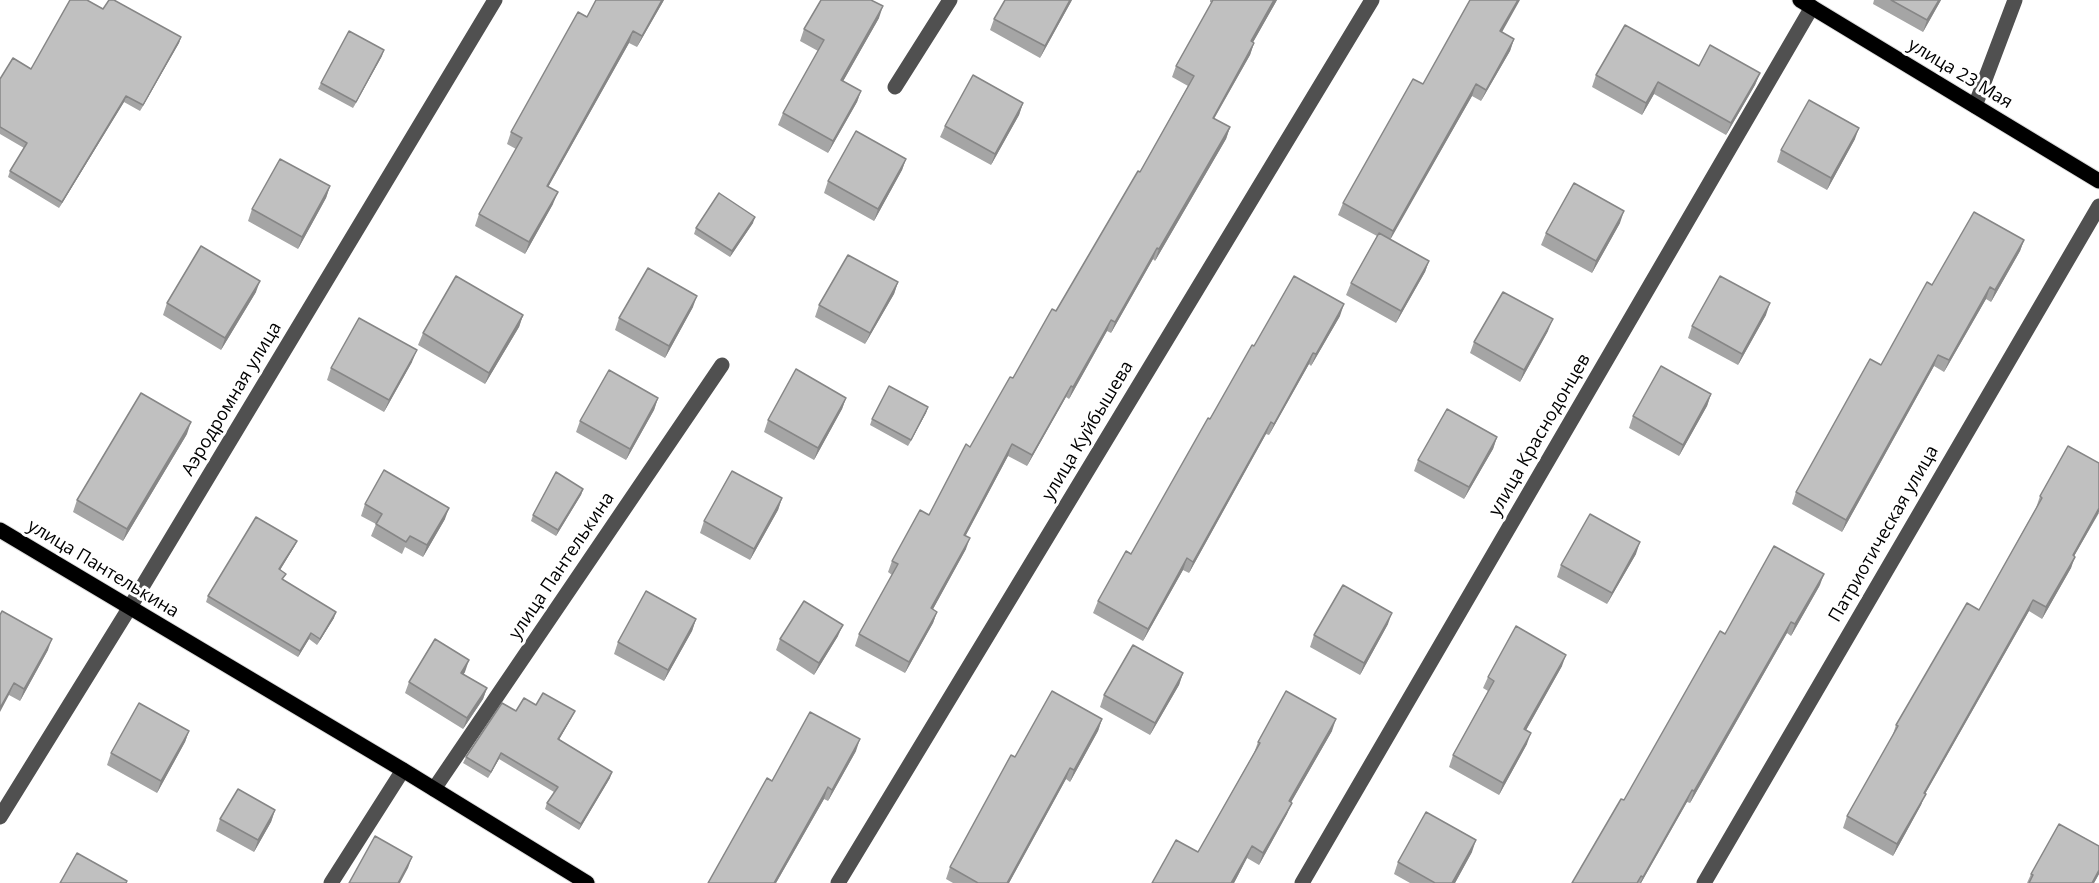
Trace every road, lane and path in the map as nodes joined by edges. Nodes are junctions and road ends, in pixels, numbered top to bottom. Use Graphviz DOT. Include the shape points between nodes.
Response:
graph roads {
  1 [pos="495,0"];
  2 [pos="950,0"];
  3 [pos="1372,0"];
  4 [pos="2015,0"];
  5 [pos="1806,4"];
  6 [pos="895,87"];
  7 [pos="1975,106"];
  8 [pos="2099,181"];
  9 [pos="2099,206"];
  10 [pos="722,365"];
  11 [pos="0,530"];
  12 [pos="130,607"];
  13 [pos="403,770"];
  14 [pos="434,789"];
  15 [pos="0,817"];
  16 [pos="331,883"];
  17 [pos="586,883"];
  18 [pos="838,883"];
  19 [pos="1302,883"];
  20 [pos="1704,883"];
  1 -- 12 [label="street, Аэродромная улица"];
  2 -- 6 [label="street"];
  3 -- 18 [label="street, улица Куйбышева"];
  4 -- 7 [label="street"];
  5 -- 7 [label="main road, улица 23 Мая"];
  5 -- 19 [label="street, улица Краснодонцев"];
  7 -- 8 [label="main road, улица 23 Мая"];
  9 -- 20 [label="street, Патриотическая улица"];
  10 -- 14 [label="street, улица Пантелькина"];
  11 -- 12 [label="main road, улица Пантелькина"];
  12 -- 13 [label="main road, улица Пантелькина"];
  12 -- 15 [label="street, Аэродромная улица"];
  13 -- 14 [label="main road, улица Пантелькина"];
  13 -- 16 [label="street"];
  14 -- 17 [label="main road, улица Пантелькина"];
}
